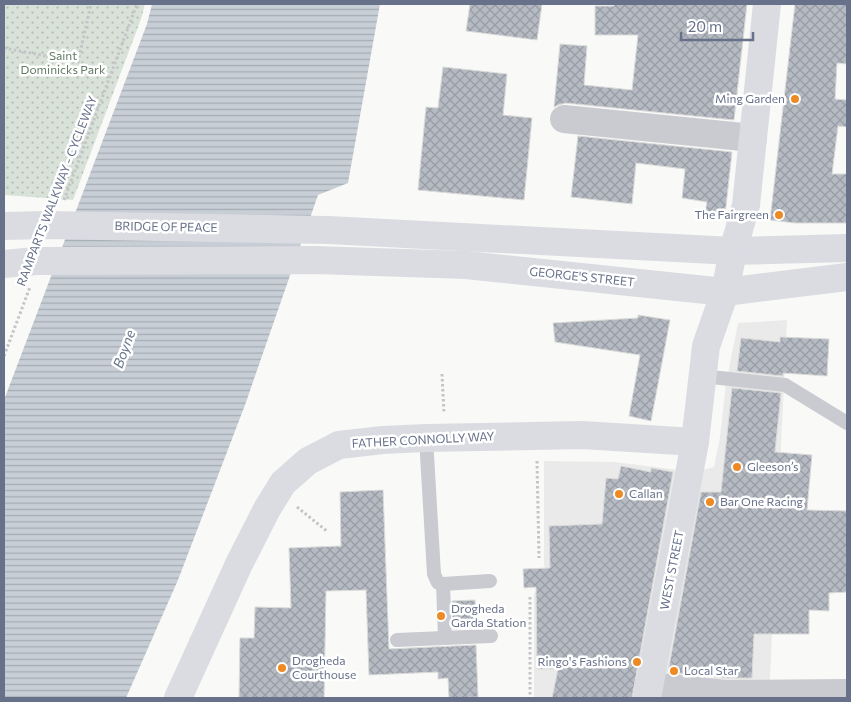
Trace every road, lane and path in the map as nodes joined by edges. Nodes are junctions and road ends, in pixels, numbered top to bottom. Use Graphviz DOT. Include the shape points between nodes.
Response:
graph roads {
  1 [pos="91,4"];
  2 [pos="137,4"];
  3 [pos="767,4"];
  4 [pos="4,48"];
  5 [pos="564,119"];
  6 [pos="753,138"];
  7 [pos="53,216"];
  8 [pos="4,226"];
  9 [pos="847,248"];
  10 [pos="733,251"];
  11 [pos="4,264"];
  12 [pos="34,270"];
  13 [pos="847,277"];
  14 [pos="725,292"];
  15 [pos="4,356"];
  16 [pos="442,374"];
  17 [pos="702,376"];
  18 [pos="847,423"];
  19 [pos="435,438"];
  20 [pos="694,442"];
  21 [pos="546,459"];
  22 [pos="278,492"];
  23 [pos="328,532"];
  24 [pos="539,558"];
  25 [pos="490,581"];
  26 [pos="443,584"];
  27 [pos="530,597"];
  28 [pos="491,636"];
  29 [pos="445,638"];
  30 [pos="397,640"];
  31 [pos="648,692"];
  32 [pos="847,693"];
  33 [pos="178,698"];
  34 [pos="530,698"];
  1 -- 4 [label="path" via="78,62"];
  2 -- 7 [label="path, RAMPARTS WALKWAY - CYCLEWAY"];
  3 -- 6 [label="main road, WEST STREET"];
  5 -- 6 [label="street"];
  6 -- 10 [label="main road, WEST STREET" via="746,205"];
  7 -- 8 [label="main road, BRIDGE OF PEACE"];
  7 -- 10 [label="main road, BRIDGE OF PEACE"];
  9 -- 10 [label="main road"];
  10 -- 14 [label="main road, WEST STREET"];
  11 -- 12 [label="main road"];
  12 -- 14 [label="main road, GEORGE'S STREET" via="315,260 466,265"];
  12 -- 15 [label="path, RAMPARTS WALKWAY - CYCLEWAY"];
  13 -- 14 [label="main road, GEORGE'S STREET"];
  14 -- 17 [label="main road, WEST STREET" via="706,346"];
  16 -- 19 [label="path"];
  17 -- 18 [label="lane" via="785,385"];
  17 -- 20 [label="main road, WEST STREET"];
  19 -- 20 [label="main road, FATHER CONNOLLY WAY" via="582,435"];
  19 -- 22 [label="main road, FATHER CONNOLLY WAY" via="339,444 308,461"];
  19 -- 26 [label="lane" via="434,574"];
  20 -- 31 [label="main road, WEST STREET"];
  21 -- 24 [label="path" via="537,459"];
  22 -- 23 [label="path"];
  22 -- 33 [label="main road, FATHER CONNOLLY WAY" via="239,564"];
  25 -- 26 [label="lane"];
  26 -- 29 [label="lane"];
  27 -- 34 [label="path"];
  28 -- 29 [label="lane"];
  29 -- 30 [label="lane"];
  31 -- 32 [label="street"];
}
